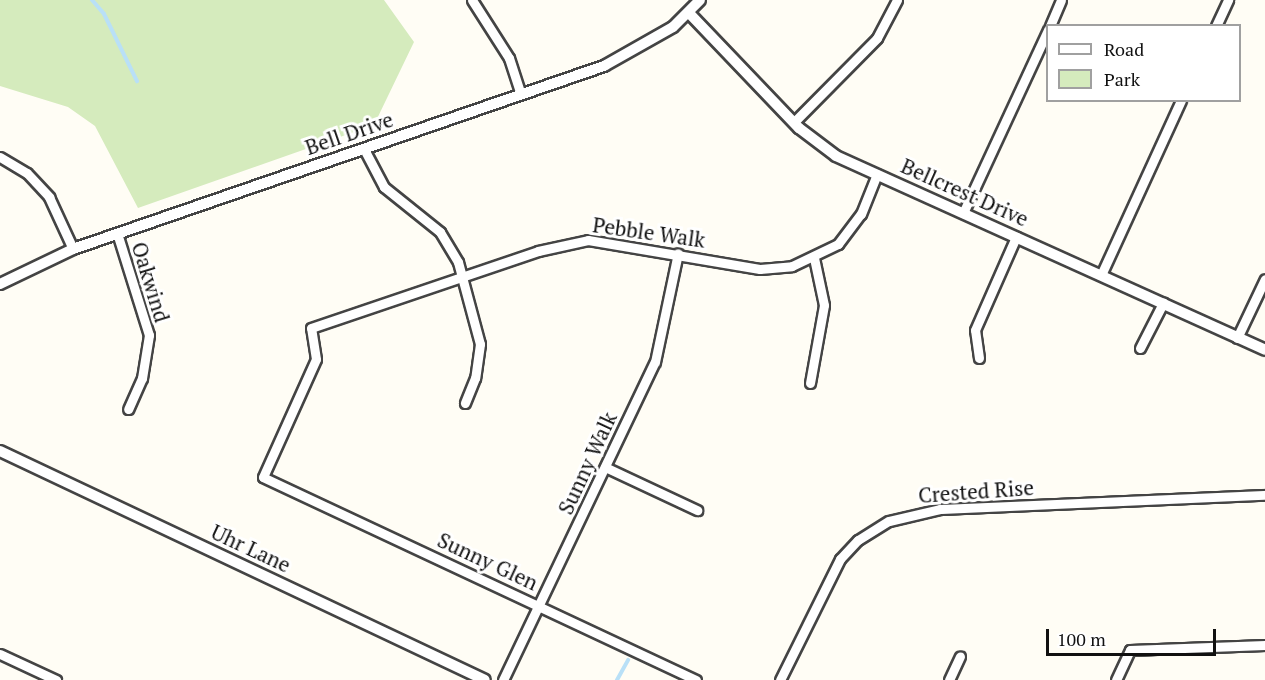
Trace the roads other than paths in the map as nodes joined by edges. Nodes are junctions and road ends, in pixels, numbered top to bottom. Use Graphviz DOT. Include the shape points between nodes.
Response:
graph roads {
  1 [pos="471,0"];
  2 [pos="700,0"];
  3 [pos="897,0"];
  4 [pos="1062,0"];
  5 [pos="1228,0"];
  6 [pos="688,13"];
  7 [pos="1051,24"];
  8 [pos="1217,24"];
  9 [pos="1046,32"];
  10 [pos="521,94"];
  11 [pos="1180,102"];
  12 [pos="794,122"];
  13 [pos="364,149"];
  14 [pos="0,157"];
  15 [pos="878,174"];
  16 [pos="963,213"];
  17 [pos="117,234"];
  18 [pos="1016,237"];
  19 [pos="73,249"];
  20 [pos="678,253"];
  21 [pos="814,258"];
  22 [pos="1101,274"];
  23 [pos="463,277"];
  24 [pos="1265,279"];
  25 [pos="0,284"];
  26 [pos="1163,303"];
  27 [pos="1237,338"];
  28 [pos="1140,348"];
  29 [pos="1265,351"];
  30 [pos="979,358"];
  31 [pos="810,382"];
  32 [pos="465,402"];
  33 [pos="128,409"];
  34 [pos="0,452"];
  35 [pos="605,466"];
  36 [pos="263,477"];
  37 [pos="1265,495"];
  38 [pos="698,510"];
  39 [pos="541,606"];
  40 [pos="1265,645"];
  41 [pos="0,654"];
  42 [pos="960,656"];
  43 [pos="56,680"];
  44 [pos="486,680"];
  45 [pos="503,680"];
  46 [pos="696,680"];
  47 [pos="780,680"];
  48 [pos="949,680"];
  49 [pos="1116,680"];
  1 -- 10 [label="street" via="509,58"];
  2 -- 6 [label="street, Bell Drive"];
  3 -- 12 [label="street" via="877,38"];
  4 -- 7 [label="street"];
  5 -- 8 [label="street"];
  6 -- 10 [label="street, Bell Drive" via="628,55"];
  6 -- 12 [label="street, Bellcrest Drive"];
  9 -- 16 [label="street"];
  10 -- 13 [label="street, Bell Drive"];
  11 -- 22 [label="street"];
  12 -- 15 [label="street, Bellcrest Drive" via="836,156"];
  13 -- 17 [label="street, Bell Drive"];
  13 -- 23 [label="street" via="384,187 423,214 450,244"];
  14 -- 19 [label="street" via="27,173 49,197"];
  15 -- 16 [label="street, Bellcrest Drive"];
  15 -- 21 [label="street, Pebble Walk" via="867,203 847,233"];
  16 -- 18 [label="street, Bellcrest Drive"];
  17 -- 19 [label="street, Bell Drive"];
  17 -- 33 [label="street, Oakwind" via="149,335 148,357"];
  18 -- 22 [label="street, Bellcrest Drive"];
  18 -- 30 [label="street" via="975,330"];
  19 -- 25 [label="street, Bell Drive"];
  20 -- 21 [label="street, Pebble Walk" via="760,268 792,266"];
  20 -- 23 [label="street, Pebble Walk" via="588,240 545,249"];
  20 -- 35 [label="street, Sunny Walk" via="662,344"];
  21 -- 31 [label="street" via="824,305"];
  22 -- 26 [label="street, Bellcrest Drive"];
  23 -- 32 [label="street" via="480,344 475,378"];
  23 -- 36 [label="street, Pebble Walk" via="310,328 316,359"];
  24 -- 27 [label="street"];
  26 -- 27 [label="street, Bellcrest Drive"];
  26 -- 28 [label="street"];
  27 -- 29 [label="street, Bellcrest Drive"];
  34 -- 44 [label="street, Uhr Lane"];
  35 -- 38 [label="street"];
  35 -- 39 [label="street, Sunny Walk"];
  36 -- 39 [label="street, Sunny Glen"];
  37 -- 47 [label="street, Crested Rise" via="940,509 889,521 858,540 840,559"];
  39 -- 45 [label="street, Sunny Walk"];
  39 -- 46 [label="street, Sunny Glen"];
  40 -- 49 [label="street" via="1130,650"];
  41 -- 43 [label="street"];
  42 -- 48 [label="street"];
}
